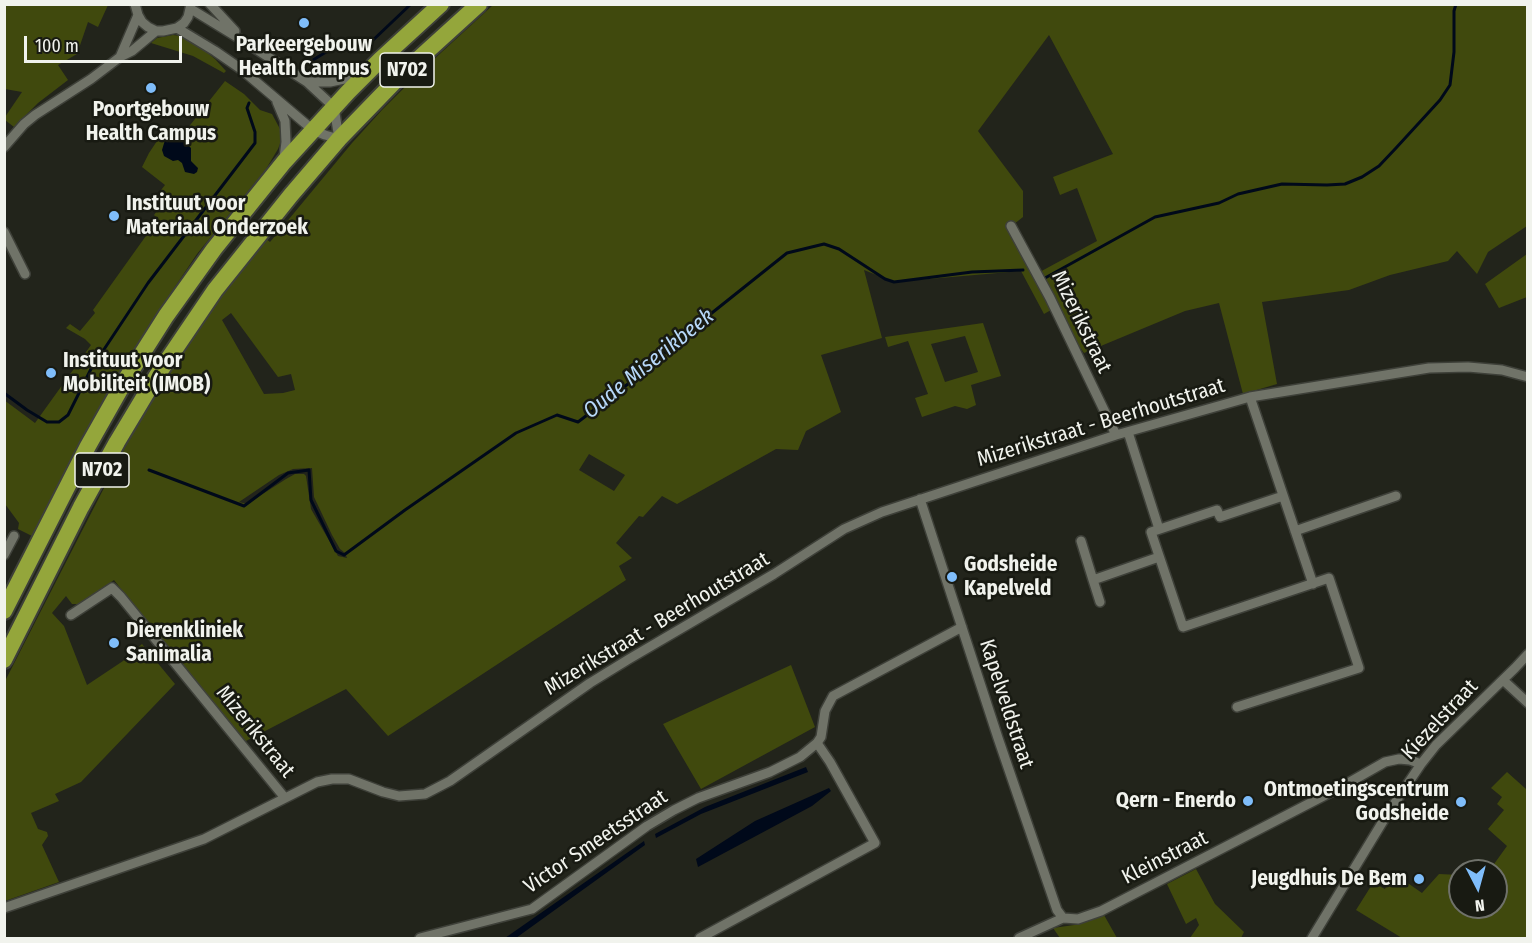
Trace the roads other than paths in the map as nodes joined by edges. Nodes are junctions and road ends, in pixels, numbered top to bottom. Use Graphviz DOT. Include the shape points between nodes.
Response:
graph roads {
  1 [pos="135,4"];
  2 [pos="210,4"];
  3 [pos="441,4"];
  4 [pos="479,4"];
  5 [pos="191,7"];
  6 [pos="138,15"];
  7 [pos="177,28"];
  8 [pos="156,31"];
  9 [pos="245,42"];
  10 [pos="120,57"];
  11 [pos="380,60"];
  12 [pos="307,82"];
  13 [pos="276,100"];
  14 [pos="334,107"];
  15 [pos="313,130"];
  16 [pos="339,139"];
  17 [pos="4,147"];
  18 [pos="284,162"];
  19 [pos="1011,226"];
  20 [pos="4,232"];
  21 [pos="25,274"];
  22 [pos="1527,377"];
  23 [pos="1250,397"];
  24 [pos="1128,432"];
  25 [pos="1116,435"];
  26 [pos="1283,496"];
  27 [pos="1396,496"];
  28 [pos="920,499"];
  29 [pos="1159,529"];
  30 [pos="1295,531"];
  31 [pos="14,536"];
  32 [pos="1081,541"];
  33 [pos="4,555"];
  34 [pos="1159,557"];
  35 [pos="1093,580"];
  36 [pos="1313,584"];
  37 [pos="1100,602"];
  38 [pos="4,611"];
  39 [pos="71,615"];
  40 [pos="962,627"];
  41 [pos="1527,654"];
  42 [pos="4,660"];
  43 [pos="1503,680"];
  44 [pos="1527,703"];
  45 [pos="1237,708"];
  46 [pos="817,743"];
  47 [pos="1421,764"];
  48 [pos="285,798"];
  49 [pos="4,908"];
  50 [pos="1063,918"];
  51 [pos="420,939"];
  52 [pos="700,939"];
  53 [pos="1019,939"];
  54 [pos="1312,939"];
  1 -- 6 [label="street"];
  2 -- 9 [label="street"];
  3 -- 11 [label="highway, N702"];
  4 -- 16 [label="highway, N702" via="403,73"];
  5 -- 7 [label="street" via="184,23"];
  5 -- 9 [label="street"];
  6 -- 8 [label="street"];
  6 -- 10 [label="street"];
  7 -- 8 [label="street"];
  7 -- 13 [label="street" via="241,69"];
  8 -- 10 [label="street"];
  9 -- 12 [label="street"];
  10 -- 17 [label="street" via="35,115"];
  11 -- 12 [label="street" via="349,78"];
  11 -- 14 [label="highway, N702"];
  12 -- 14 [label="street"];
  13 -- 15 [label="street"];
  13 -- 18 [label="street" via="285,122"];
  14 -- 15 [label="highway, N702"];
  14 -- 16 [label="street"];
  15 -- 16 [label="street"];
  15 -- 18 [label="highway, N702"];
  16 -- 42 [label="highway, N702" via="246,249 156,377 81,507"];
  18 -- 38 [label="highway, N702" via="214,249 126,379"];
  19 -- 25 [label="street, Mizerikstraat"];
  20 -- 21 [label="street"];
  22 -- 23 [label="street, Mizerikstraat - Beerhoutstraat" via="1502,370 1429,368"];
  23 -- 24 [label="street, Mizerikstraat - Beerhoutstraat"];
  23 -- 26 [label="street"];
  24 -- 25 [label="street, Mizerikstraat - Beerhoutstraat"];
  24 -- 29 [label="street"];
  25 -- 28 [label="street, Mizerikstraat - Beerhoutstraat"];
  26 -- 29 [label="street" via="1220,517 1217,510"];
  26 -- 30 [label="street"];
  27 -- 30 [label="street"];
  28 -- 40 [label="street, Kapelveldstraat"];
  28 -- 48 [label="street, Mizerikstraat - Beerhoutstraat" via="844,529 590,683 435,790 399,796 350,779 332,779"];
  29 -- 34 [label="street" via="1151,532"];
  30 -- 36 [label="street"];
  31 -- 33 [label="street"];
  32 -- 35 [label="street"];
  34 -- 35 [label="street"];
  34 -- 36 [label="street" via="1183,627"];
  35 -- 37 [label="street"];
  36 -- 45 [label="street" via="1329,578 1359,668"];
  39 -- 48 [label="street, Mizerikstraat" via="112,588"];
  40 -- 46 [label="street" via="833,696"];
  40 -- 50 [label="street, Kapelveldstraat" via="1054,902"];
  41 -- 43 [label="street, Kiezelstraat"];
  43 -- 44 [label="street"];
  43 -- 47 [label="street, Kiezelstraat"];
  46 -- 51 [label="street, Victor Smeetsstraat" via="785,766 674,810 532,909"];
  46 -- 52 [label="street" via="875,843"];
  47 -- 50 [label="street, Kleinstraat" via="1399,759 1385,762 1101,911 1078,919"];
  47 -- 54 [label="street, Kiezelstraat"];
  48 -- 49 [label="street, Mizerikstraat - Beerhoutstraat" via="204,839"];
  50 -- 53 [label="street, Kleinstraat"];
}
